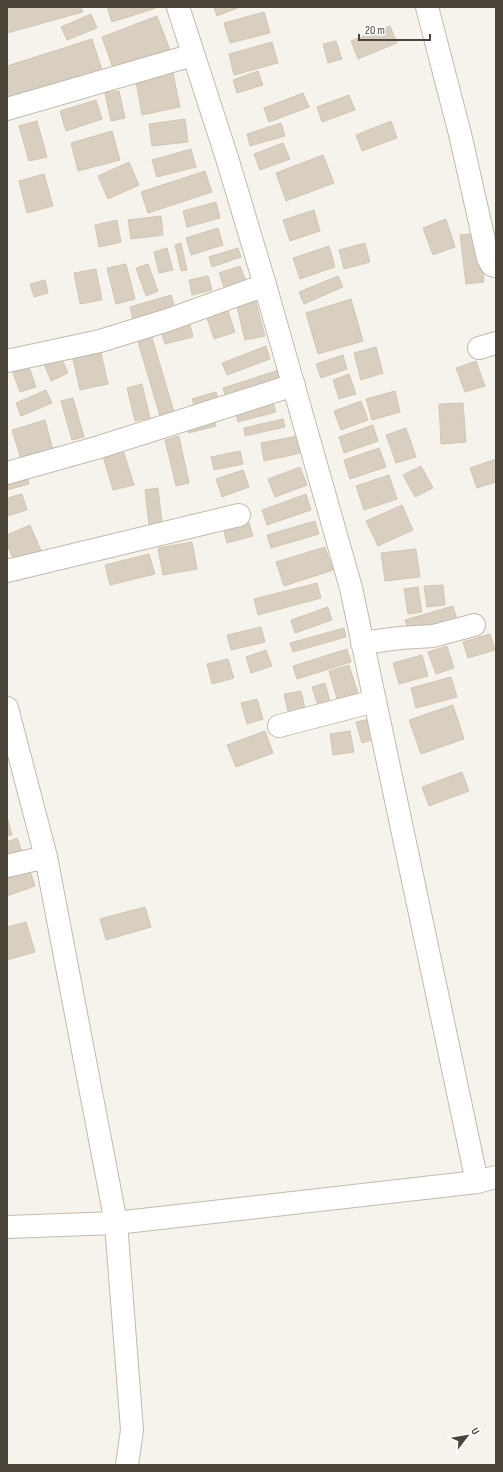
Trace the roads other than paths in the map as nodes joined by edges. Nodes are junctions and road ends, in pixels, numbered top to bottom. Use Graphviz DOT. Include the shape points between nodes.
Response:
graph roads {
  1 [pos="178,7"];
  2 [pos="427,7"];
  3 [pos="193,55"];
  4 [pos="7,109"];
  5 [pos="496,266"];
  6 [pos="265,285"];
  7 [pos="7,361"];
  8 [pos="294,385"];
  9 [pos="7,473"];
  10 [pos="240,515"];
  11 [pos="7,571"];
  12 [pos="474,625"];
  13 [pos="362,643"];
  14 [pos="375,701"];
  15 [pos="7,708"];
  16 [pos="279,726"];
  17 [pos="46,857"];
  18 [pos="7,866"];
  19 [pos="486,1180"];
  20 [pos="116,1223"];
  21 [pos="7,1227"];
  22 [pos="127,1465"];
  1 -- 3 [label="street"];
  2 -- 5 [label="street" via="460,134 488,258"];
  3 -- 4 [label="street"];
  3 -- 6 [label="street"];
  6 -- 7 [label="street" via="168,320 100,340"];
  6 -- 8 [label="street"];
  8 -- 9 [label="street" via="96,448"];
  8 -- 13 [label="street" via="351,588"];
  10 -- 11 [label="street"];
  12 -- 13 [label="street" via="433,636"];
  13 -- 14 [label="street"];
  14 -- 16 [label="street"];
  14 -- 19 [label="street"];
  15 -- 17 [label="street"];
  17 -- 18 [label="street"];
  17 -- 20 [label="street"];
  19 -- 20 [label="street"];
  20 -- 21 [label="street"];
  20 -- 22 [label="street" via="132,1430"];
}
